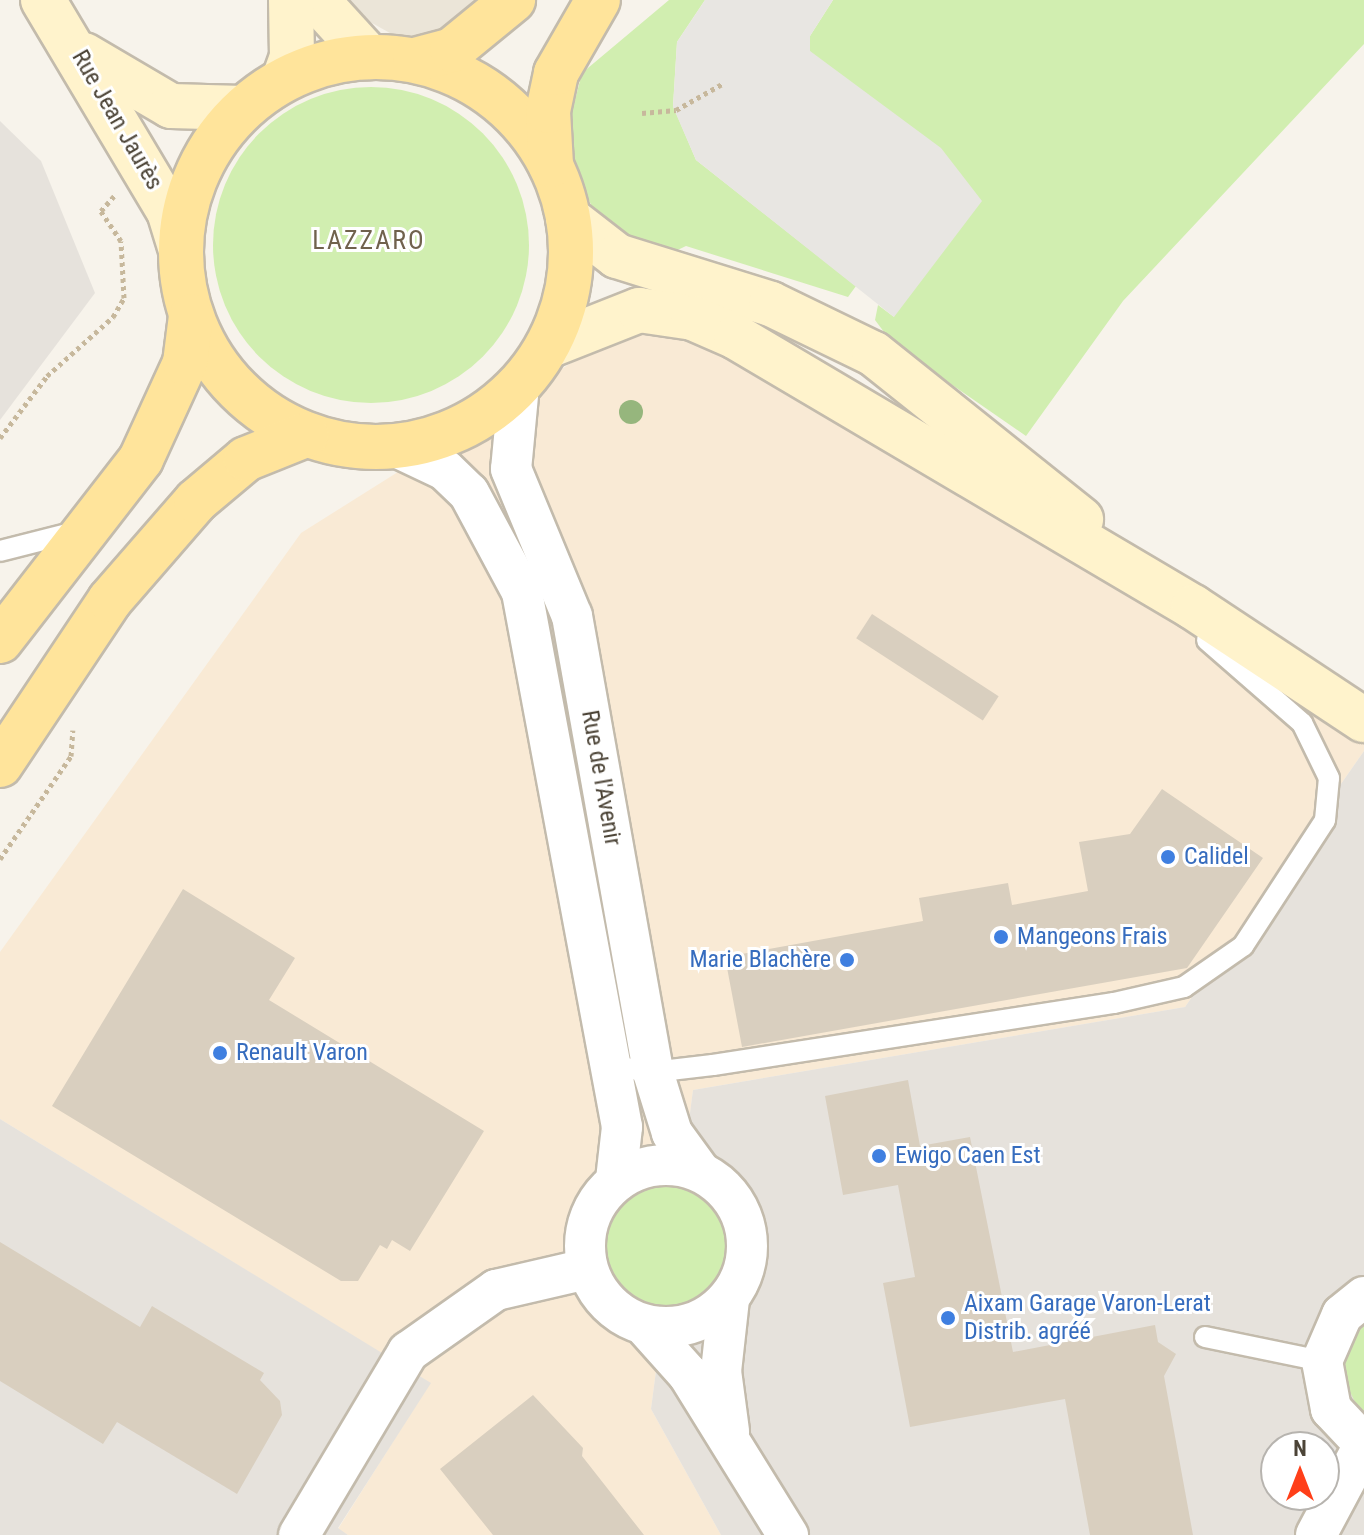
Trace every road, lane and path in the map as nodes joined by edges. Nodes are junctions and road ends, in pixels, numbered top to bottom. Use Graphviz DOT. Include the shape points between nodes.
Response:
graph roads {
  1 [pos="43,0"];
  2 [pos="291,0"];
  3 [pos="317,0"];
  4 [pos="513,0"];
  5 [pos="598,0"];
  6 [pos="81,53"];
  7 [pos="369,57"];
  8 [pos="415,60"];
  9 [pos="284,79"];
  10 [pos="724,83"];
  11 [pos="243,108"];
  12 [pos="642,113"];
  13 [pos="551,165"];
  14 [pos="101,211"];
  15 [pos="568,218"];
  16 [pos="180,247"];
  17 [pos="191,316"];
  18 [pos="829,328"];
  19 [pos="548,346"];
  20 [pos="805,378"];
  21 [pos="519,385"];
  22 [pos="306,435"];
  23 [pos="0,438"];
  24 [pos="394,446"];
  25 [pos="87,529"];
  26 [pos="1083,546"];
  27 [pos="0,551"];
  28 [pos="1193,607"];
  29 [pos="0,641"];
  30 [pos="1364,720"];
  31 [pos="0,765"];
  32 [pos="611,1066"];
  33 [pos="653,1072"];
  34 [pos="699,1170"];
  35 [pos="616,1180"];
  36 [pos="587,1269"];
  37 [pos="1364,1297"];
  38 [pos="729,1299"];
  39 [pos="644,1325"];
  40 [pos="1205,1337"];
  41 [pos="1322,1361"];
  42 [pos="731,1443"];
  43 [pos="1364,1445"];
  44 [pos="299,1535"];
  45 [pos="788,1535"];
  46 [pos="1316,1535"];
  1 -- 6 [label="main road, Rue Jean Jaurès"];
  2 -- 9 [label="main road" via="292,57"];
  3 -- 7 [label="main road"];
  4 -- 8 [label="main road" via="452,50"];
  5 -- 13 [label="main road" via="556,73 548,111"];
  6 -- 11 [label="main road" via="171,106"];
  6 -- 16 [label="main road, Rue Jean Jaurès" via="169,211"];
  7 -- 8 [label="main road"];
  7 -- 9 [label="main road"];
  8 -- 13 [label="main road" via="495,97"];
  9 -- 11 [label="main road"];
  10 -- 12 [label="path" via="676,110"];
  11 -- 16 [label="main road" via="197,171"];
  13 -- 15 [label="main road"];
  14 -- 23 [label="path" via="121,241 124,298 113,317 47,376"];
  15 -- 18 [label="main road" via="617,256"];
  15 -- 19 [label="main road" via="564,305"];
  16 -- 17 [label="main road"];
  17 -- 22 [label="main road" via="235,388"];
  17 -- 25 [label="main road" via="185,363 165,412 141,459"];
  18 -- 20 [label="lane"];
  18 -- 28 [label="main road" via="874,354"];
  19 -- 20 [label="main road" via="611,316 667,311 736,337"];
  19 -- 21 [label="main road"];
  20 -- 26 [label="main road"];
  21 -- 24 [label="main road" via="462,427"];
  21 -- 33 [label="street, Rue de l'Avenir" via="511,469 572,616"];
  22 -- 24 [label="main road"];
  22 -- 31 [label="main road" via="246,459 196,501 110,600"];
  24 -- 32 [label="street, Rue de l'Avenir" via="445,470 469,493 522,592"];
  25 -- 27 [label="lane"];
  25 -- 29 [label="main road"];
  26 -- 28 [label="main road"];
  26 -- 33 [label="lane" via="1218,648 1302,723 1320,754 1329,778 1325,820 1243,946 1184,987 1114,1003"];
  28 -- 30 [label="main road"];
  32 -- 33 [label="lane"];
  32 -- 35 [label="street, Rue de l'Avenir" via="622,1127"];
  33 -- 34 [label="street, Rue de l'Avenir" via="672,1133"];
  34 -- 35 [label="street" via="656,1164"];
  34 -- 38 [label="street" via="730,1193 747,1228 746,1266"];
  35 -- 36 [label="street" via="595,1205 584,1236"];
  36 -- 39 [label="street" via="608,1304"];
  36 -- 44 [label="street" via="496,1290 408,1352"];
  37 -- 41 [label="street" via="1342,1315"];
  38 -- 39 [label="street" via="705,1319 675,1328"];
  38 -- 42 [label="street" via="721,1371"];
  39 -- 42 [label="street" via="688,1374"];
  40 -- 41 [label="lane"];
  41 -- 43 [label="street" via="1331,1409"];
  42 -- 45 [label="street"];
  43 -- 46 [label="street"];
}
